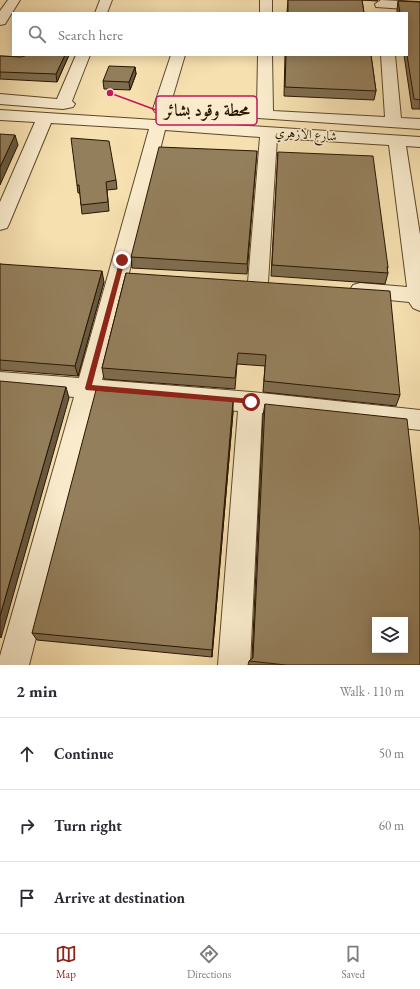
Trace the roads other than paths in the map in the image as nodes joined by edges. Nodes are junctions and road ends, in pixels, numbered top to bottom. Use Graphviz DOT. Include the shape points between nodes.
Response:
graph roads {
  1 [pos="14,0"];
  2 [pos="106,0"];
  3 [pos="266,0"];
  4 [pos="381,6"];
  5 [pos="420,6"];
  6 [pos="101,12"];
  7 [pos="266,12"];
  8 [pos="0,21"];
  9 [pos="83,56"];
  10 [pos="178,56"];
  11 [pos="265,56"];
  12 [pos="388,56"];
  13 [pos="0,99"];
  14 [pos="63,104"];
  15 [pos="86,105"];
  16 [pos="161,113"];
  17 [pos="233,114"];
  18 [pos="0,115"];
  19 [pos="45,118"];
  20 [pos="267,123"];
  21 [pos="420,124"];
  22 [pos="395,132"];
  23 [pos="420,142"];
  24 [pos="0,224"];
  25 [pos="416,249"];
  26 [pos="258,283"];
  27 [pos="342,289"];
  28 [pos="419,299"];
  29 [pos="0,381"];
  30 [pos="88,388"];
  31 [pos="251,402"];
  32 [pos="420,420"];
  33 [pos="13,665"];
  34 [pos="234,665"];
  1 -- 8 [label="street"];
  2 -- 6 [label="street"];
  3 -- 7 [label="street"];
  4 -- 5 [label="street"];
  9 -- 14 [label="street"];
  10 -- 16 [label="street"];
  11 -- 20 [label="street"];
  12 -- 22 [label="street"];
  13 -- 14 [label="street"];
  14 -- 15 [label="street"];
  16 -- 19 [label="street, شارع الازهري"];
  16 -- 20 [label="street, شارع الازهري"];
  16 -- 30 [label="street"];
  17 -- 20 [label="street, شارع الازهري"];
  18 -- 19 [label="street, شارع الازهري"];
  19 -- 24 [label="street"];
  20 -- 22 [label="street, شارع الازهري"];
  20 -- 26 [label="street"];
  21 -- 22 [label="street, شارع الازهري"];
  22 -- 23 [label="street, شارع الازهري"];
  22 -- 25 [label="street"];
  25 -- 28 [label="street"];
  27 -- 28 [label="street"];
  29 -- 30 [label="street"];
  30 -- 31 [label="street"];
  30 -- 33 [label="street"];
  31 -- 32 [label="street"];
  31 -- 34 [label="street"];
}
